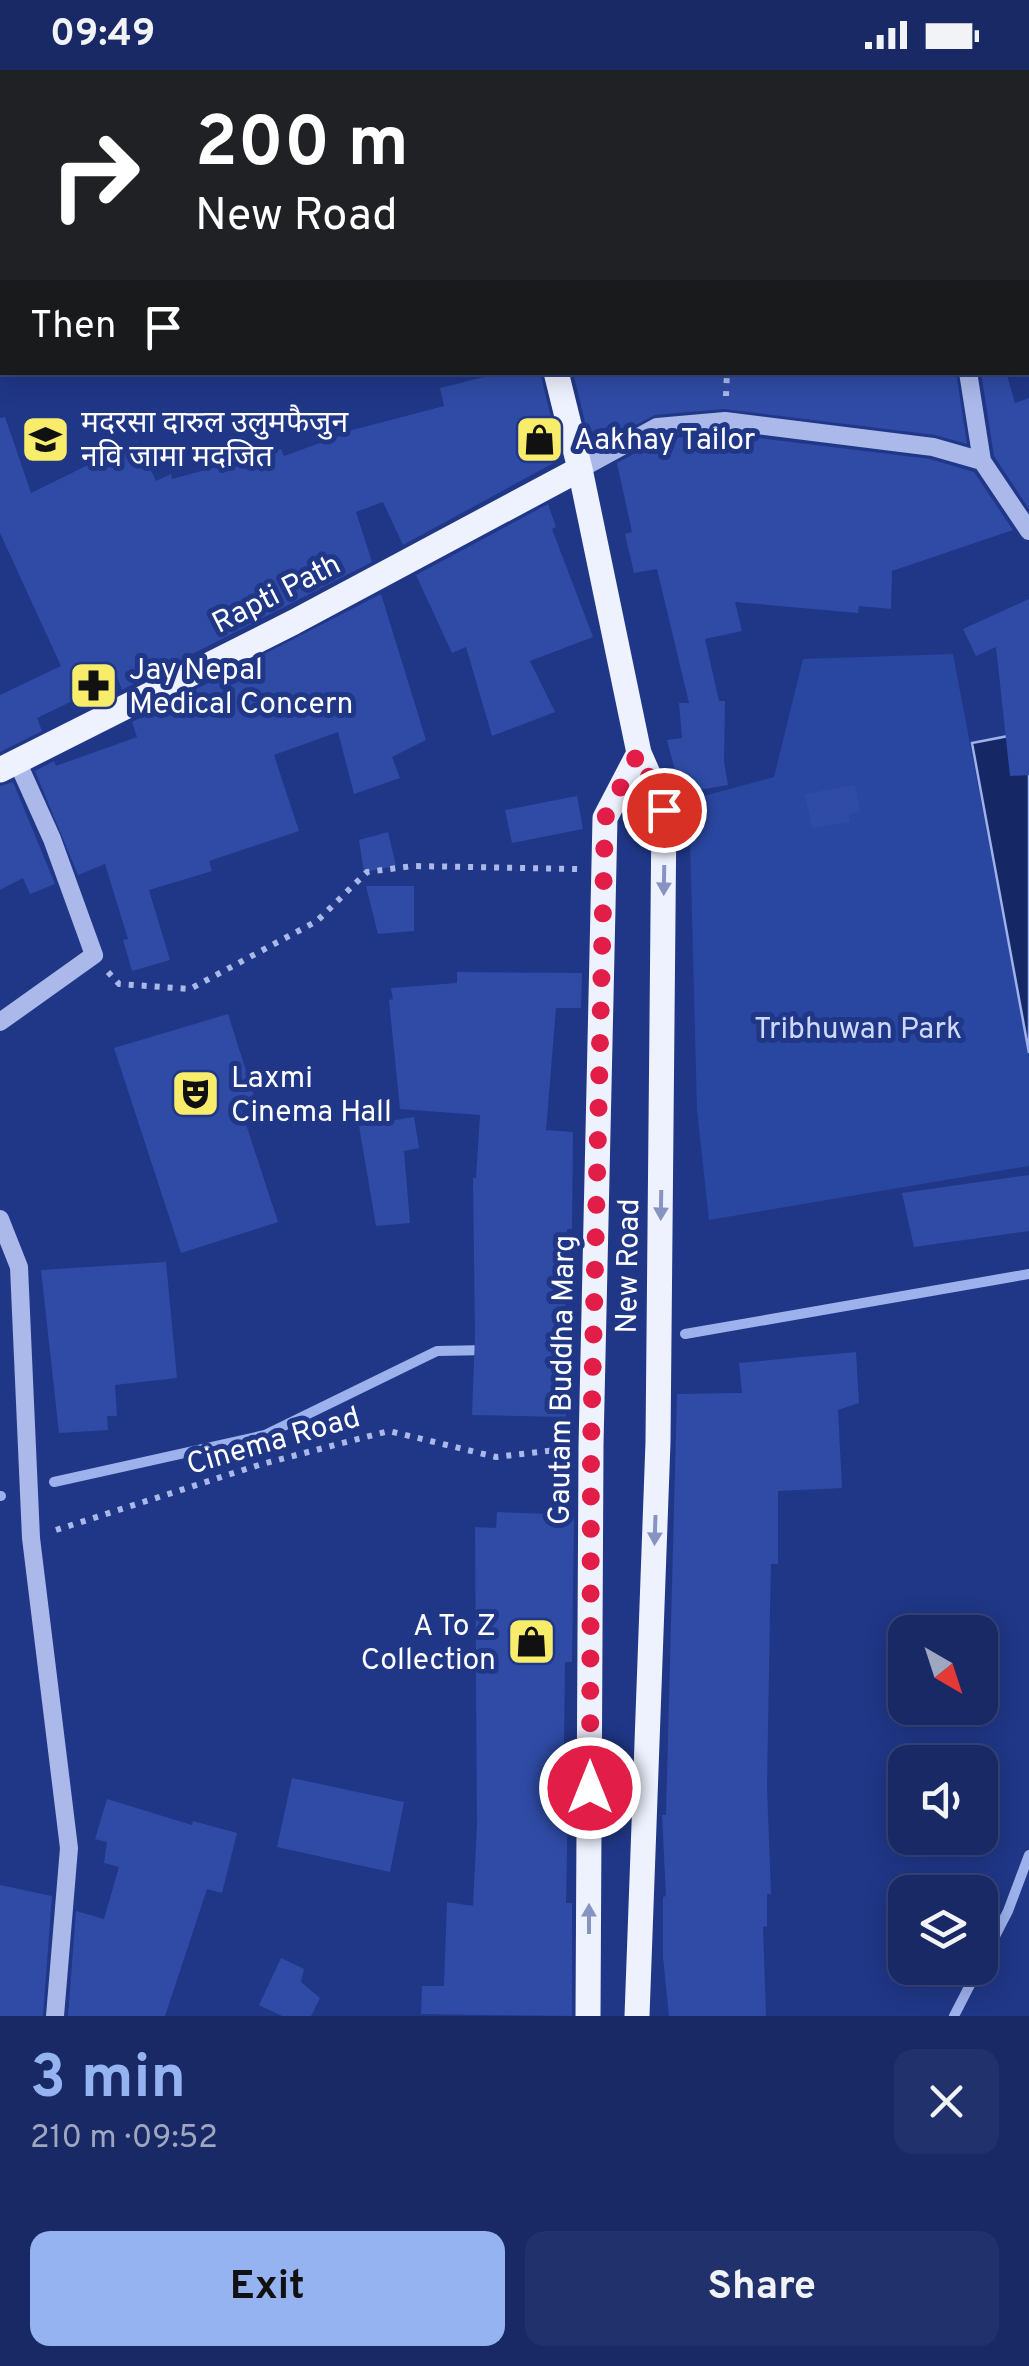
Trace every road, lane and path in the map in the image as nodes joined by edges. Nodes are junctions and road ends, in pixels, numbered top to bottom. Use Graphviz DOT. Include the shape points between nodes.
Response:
graph roads {
  1 [pos="557,375"];
  2 [pos="968,375"];
  3 [pos="982,460"];
  4 [pos="580,468"];
  5 [pos="1029,531"];
  6 [pos="638,753"];
  7 [pos="9,766"];
  8 [pos="604,866"];
  9 [pos="94,955"];
  10 [pos="0,1022"];
  11 [pos="0,1219"];
  12 [pos="591,1446"];
  13 [pos="31,1538"];
  14 [pos="54,2016"];
  15 [pos="588,2016"];
  16 [pos="638,2016"];
  1 -- 4 [label="main road, New Road"];
  2 -- 3 [label="street"];
  3 -- 4 [label="street" via="932,446 725,422 658,427"];
  3 -- 5 [label="street"];
  4 -- 6 [label="main road, New Road"];
  4 -- 7 [label="main road, Rapti Path"];
  6 -- 8 [label="main road, Gautam Buddha Marg" via="605,818"];
  6 -- 16 [label="main road, New Road, one-way" via="664,810 658,1442"];
  7 -- 9 [label="street" via="52,839"];
  8 -- 9 [label="path" via="368,872 317,920 190,989 119,984"];
  8 -- 12 [label="main road, Gautam Buddha Marg"];
  9 -- 10 [label="street"];
  11 -- 13 [label="street" via="19,1268"];
  12 -- 13 [label="path, Cinema Road" via="496,1457 389,1431"];
  15 -- 12 [label="main road, Gautam Buddha Marg, one-way"];
  13 -- 14 [label="street" via="69,1848"];
}
